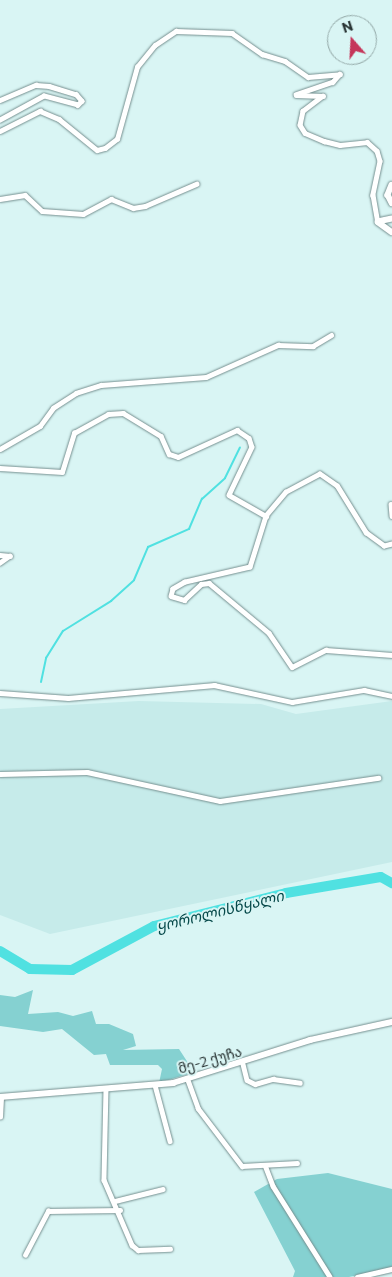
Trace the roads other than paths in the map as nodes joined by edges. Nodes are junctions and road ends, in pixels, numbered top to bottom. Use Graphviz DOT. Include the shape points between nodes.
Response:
graph roads {
  1 [pos="0,100"];
  2 [pos="0,120"];
  3 [pos="0,131"];
  4 [pos="196,184"];
  5 [pos="392,186"];
  6 [pos="0,199"];
  7 [pos="392,203"];
  8 [pos="392,219"];
  9 [pos="378,222"];
  10 [pos="392,232"];
  11 [pos="331,335"];
  12 [pos="0,449"];
  13 [pos="0,468"];
  14 [pos="392,505"];
  15 [pos="266,516"];
  16 [pos="392,516"];
  17 [pos="392,544"];
  18 [pos="0,554"];
  19 [pos="0,563"];
  20 [pos="392,655"];
  21 [pos="0,693"];
  22 [pos="392,696"];
  23 [pos="0,774"];
  24 [pos="378,778"];
  25 [pos="392,1022"];
  26 [pos="243,1064"];
  27 [pos="188,1080"];
  28 [pos="300,1083"];
  29 [pos="155,1085"];
  30 [pos="106,1089"];
  31 [pos="0,1097"];
  32 [pos="0,1118"];
  33 [pos="170,1140"];
  34 [pos="297,1162"];
  35 [pos="265,1165"];
  36 [pos="163,1189"];
  37 [pos="115,1200"];
  38 [pos="120,1210"];
  39 [pos="170,1249"];
  40 [pos="25,1255"];
  41 [pos="392,1269"];
  42 [pos="330,1277"];
  43 [pos="357,1277"];
  1 -- 2 [label="street" via="36,85 76,94 82,101 78,105 44,96"];
  3 -- 9 [label="street" via="40,111 53,114 97,150 105,148 117,139 138,67 155,45 176,31 232,33 262,54 285,61 308,77 340,74 333,82 296,94 323,96 303,111 300,124 305,133 324,140 340,145 367,142 377,150 380,161 373,195"];
  4 -- 6 [label="street" via="145,206 133,208 110,199 82,214 42,211 25,195"];
  5 -- 7 [label="street" via="388,195"];
  8 -- 9 [label="street"];
  9 -- 10 [label="street"];
  11 -- 12 [label="street" via="313,346 278,345 206,377 101,384 76,393 53,408 40,426"];
  13 -- 15 [label="street" via="62,472 74,433 108,414 122,413 161,436 169,454 178,457 237,430 249,438 252,447 229,495"];
  14 -- 16 [label="street"];
  15 -- 17 [label="street" via="286,492 320,474 336,486 366,533 384,546"];
  15 -- 20 [label="street" via="250,567 185,582 173,589 171,596 184,600 201,584 209,583 269,633 285,663 292,667 326,650"];
  18 -- 19 [label="street" via="10,556"];
  21 -- 22 [label="street" via="68,698 214,685 292,702 364,690"];
  23 -- 24 [label="street" via="87,772 220,801"];
  25 -- 26 [label="street, მე-2 ქუჩა" via="310,1040"];
  26 -- 27 [label="street, მე-2 ქუჩა"];
  26 -- 28 [label="street" via="247,1080 255,1084 273,1079"];
  27 -- 29 [label="street, მე-2 ქუჩა"];
  27 -- 35 [label="street" via="198,1108 234,1158 242,1166"];
  29 -- 30 [label="street, მე-2 ქუჩა"];
  29 -- 33 [label="street"];
  30 -- 31 [label="street, მე-2 ქუჩა"];
  30 -- 37 [label="street" via="104,1180"];
  31 -- 32 [label="street"];
  34 -- 35 [label="street"];
  35 -- 42 [label="street" via="273,1186"];
  36 -- 37 [label="street"];
  37 -- 38 [label="street"];
  38 -- 39 [label="street" via="138,1250"];
  38 -- 40 [label="street" via="48,1211"];
  41 -- 43 [label="street"];
}
